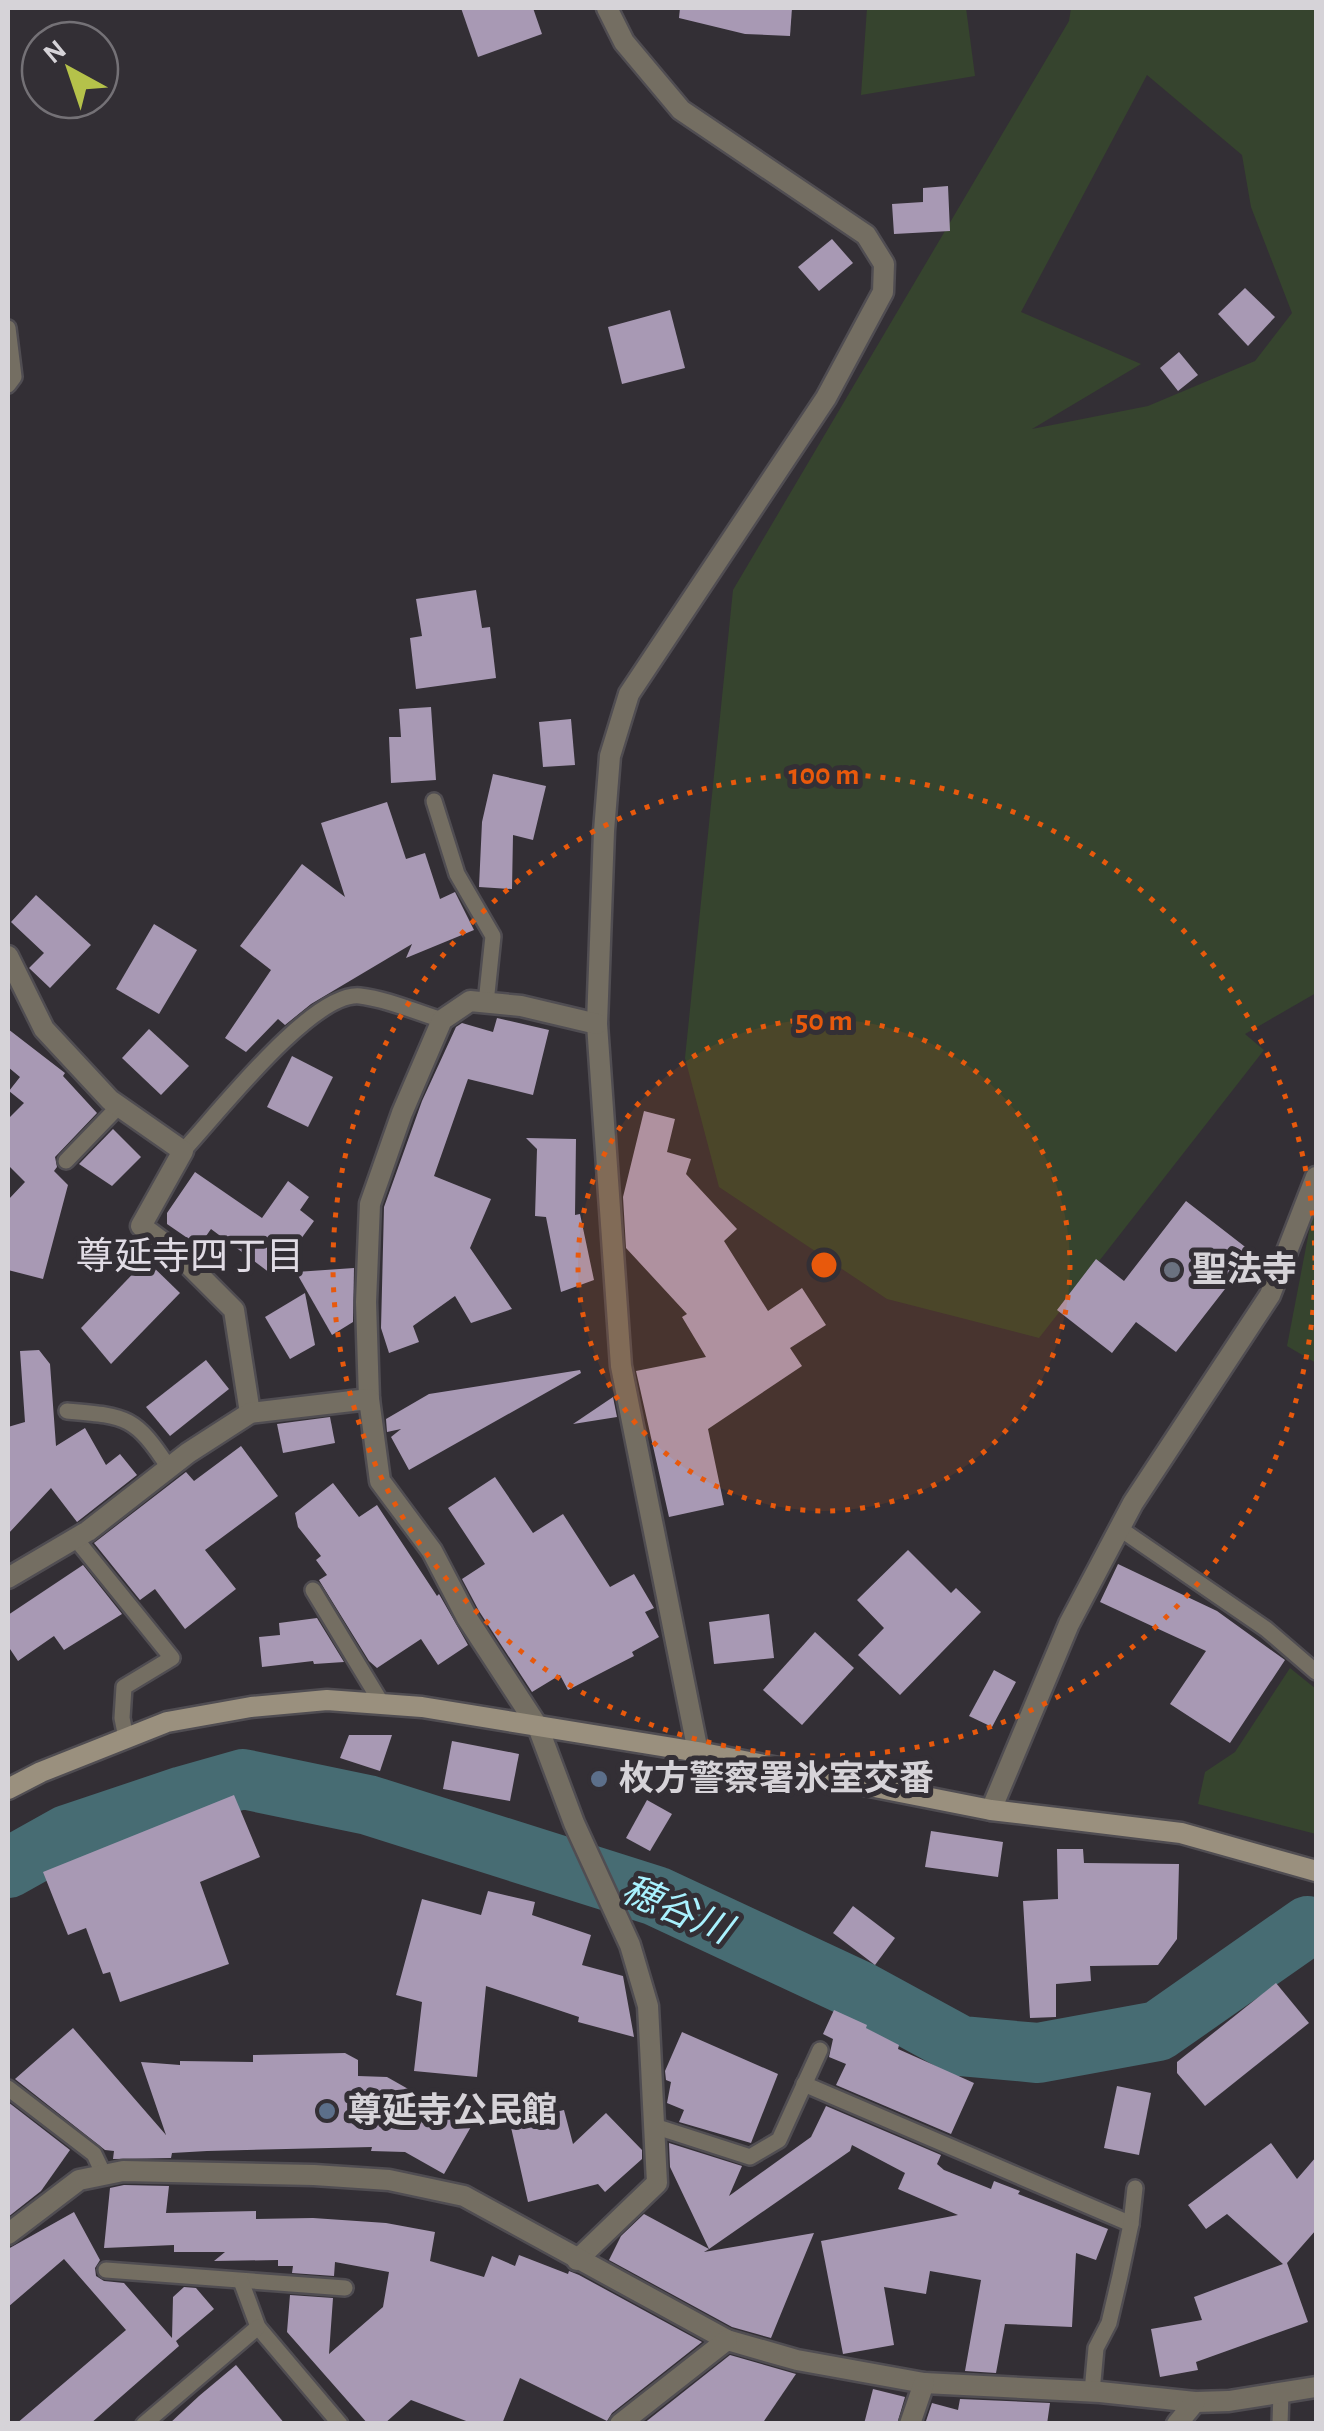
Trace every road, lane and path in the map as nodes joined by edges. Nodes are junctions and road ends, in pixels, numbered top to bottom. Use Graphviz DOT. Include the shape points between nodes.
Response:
graph roads {
  1 [pos="608,8"];
  2 [pos="8,328"];
  3 [pos="8,385"];
  4 [pos="434,801"];
  5 [pos="8,956"];
  6 [pos="486,1003"];
  7 [pos="442,1020"];
  8 [pos="597,1024"];
  9 [pos="119,1106"];
  10 [pos="183,1151"];
  11 [pos="66,1161"];
  12 [pos="1316,1177"];
  13 [pos="369,1399"];
  14 [pos="67,1411"];
  15 [pos="250,1412"];
  16 [pos="169,1468"];
  17 [pos="1119,1528"];
  18 [pos="75,1538"];
  19 [pos="8,1578"];
  20 [pos="312,1590"];
  21 [pos="1316,1672"];
  22 [pos="382,1704"];
  23 [pos="538,1727"];
  24 [pos="126,1738"];
  25 [pos="698,1752"];
  26 [pos="8,1789"];
  27 [pos="992,1810"];
  28 [pos="1316,1872"];
  29 [pos="820,2050"];
  30 [pos="804,2084"];
  31 [pos="8,2088"];
  32 [pos="654,2126"];
  33 [pos="104,2175"];
  34 [pos="1134,2188"];
  35 [pos="1132,2224"];
  36 [pos="8,2234"];
  37 [pos="577,2260"];
  38 [pos="106,2270"];
  39 [pos="241,2281"];
  40 [pos="345,2288"];
  41 [pos="258,2327"];
  42 [pos="726,2340"];
  43 [pos="924,2384"];
  44 [pos="1316,2386"];
  45 [pos="1092,2392"];
  46 [pos="1281,2392"];
  47 [pos="1195,2402"];
  48 [pos="144,2424"];
  49 [pos="340,2424"];
  50 [pos="620,2424"];
  51 [pos="910,2424"];
  52 [pos="1178,2424"];
  53 [pos="1280,2424"];
  1 -- 8 [label="street" via="624,42 681,110 866,235 884,264 883,292 826,398 629,694 610,756"];
  2 -- 3 [label="lane" via="14,377"];
  4 -- 6 [label="lane" via="456,874 493,936"];
  5 -- 9 [label="street" via="44,1028"];
  6 -- 7 [label="street" via="470,1002"];
  6 -- 8 [label="street"];
  7 -- 10 [label="lane" via="357,995 328,1004 288,1035"];
  7 -- 13 [label="street" via="370,1204"];
  8 -- 25 [label="street" via="621,1366"];
  9 -- 10 [label="street"];
  9 -- 11 [label="lane"];
  10 -- 15 [label="street" via="141,1226 234,1310"];
  12 -- 17 [label="street" via="1270,1295"];
  13 -- 15 [label="street"];
  13 -- 23 [label="street" via="380,1481 432,1551"];
  14 -- 16 [label="lane" via="122,1416 148,1437"];
  15 -- 16 [label="street"];
  16 -- 18 [label="street"];
  17 -- 21 [label="lane"];
  17 -- 27 [label="street" via="1069,1624"];
  18 -- 19 [label="street"];
  18 -- 24 [label="lane" via="172,1658 124,1687"];
  20 -- 22 [label="lane"];
  22 -- 23 [label="street"];
  22 -- 24 [label="street" via="327,1700 251,1707 167,1722"];
  23 -- 25 [label="street"];
  23 -- 32 [label="street" via="630,1945 648,2006"];
  24 -- 26 [label="street"];
  25 -- 27 [label="street"];
  27 -- 28 [label="street" via="1181,1833"];
  29 -- 30 [label="lane"];
  30 -- 32 [label="lane" via="778,2140 750,2157"];
  30 -- 35 [label="lane"];
  31 -- 33 [label="lane" via="94,2154"];
  32 -- 37 [label="street" via="657,2183"];
  33 -- 36 [label="street" via="79,2180"];
  33 -- 37 [label="street" via="389,2180 464,2196"];
  34 -- 35 [label="lane"];
  35 -- 45 [label="lane" via="1109,2323 1096,2348"];
  37 -- 42 [label="street"];
  38 -- 39 [label="lane"];
  39 -- 40 [label="lane"];
  39 -- 41 [label="lane"];
  41 -- 48 [label="lane"];
  41 -- 49 [label="lane"];
  42 -- 43 [label="street"];
  42 -- 50 [label="street"];
  43 -- 45 [label="street"];
  43 -- 51 [label="street"];
  44 -- 46 [label="street"];
  45 -- 47 [label="street"];
  46 -- 47 [label="street"];
  46 -- 53 [label="lane"];
  47 -- 52 [label="street"];
}
